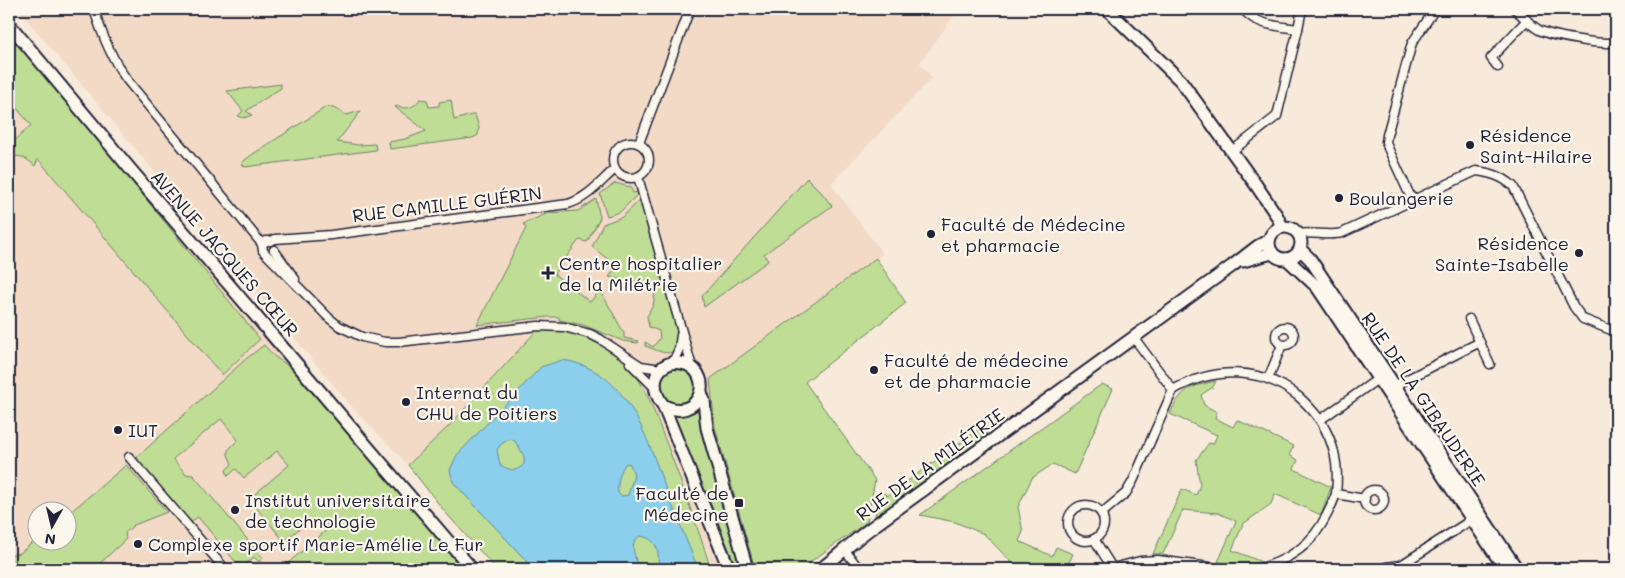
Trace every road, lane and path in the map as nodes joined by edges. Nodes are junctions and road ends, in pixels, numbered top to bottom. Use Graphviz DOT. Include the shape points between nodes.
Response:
graph roads {
  1 [pos="94,9"];
  2 [pos="690,9"];
  3 [pos="1107,9"];
  4 [pos="1243,9"];
  5 [pos="1302,9"];
  6 [pos="1435,9"];
  7 [pos="1515,9"];
  8 [pos="1527,20"];
  9 [pos="9,24"];
  10 [pos="1298,29"];
  11 [pos="1616,43"];
  12 [pos="1498,67"];
  13 [pos="639,143"];
  14 [pos="1232,152"];
  15 [pos="615,169"];
  16 [pos="638,177"];
  17 [pos="1412,200"];
  18 [pos="1282,228"];
  19 [pos="1298,234"];
  20 [pos="1269,240"];
  21 [pos="271,241"];
  22 [pos="262,244"];
  23 [pos="1300,249"];
  24 [pos="271,252"];
  25 [pos="1272,253"];
  26 [pos="1287,260"];
  27 [pos="1232,266"];
  28 [pos="1470,319"];
  29 [pos="1616,332"];
  30 [pos="682,333"];
  31 [pos="1134,338"];
  32 [pos="1480,342"];
  33 [pos="1282,345"];
  34 [pos="620,352"];
  35 [pos="673,362"];
  36 [pos="1490,364"];
  37 [pos="692,367"];
  38 [pos="661,369"];
  39 [pos="1382,376"];
  40 [pos="1268,379"];
  41 [pos="1394,386"];
  42 [pos="655,388"];
  43 [pos="1173,390"];
  44 [pos="700,392"];
  45 [pos="662,405"];
  46 [pos="1320,420"];
  47 [pos="129,457"];
  48 [pos="1336,494"];
  49 [pos="1364,499"];
  50 [pos="415,504"];
  51 [pos="1102,513"];
  52 [pos="1476,517"];
  53 [pos="1094,539"];
  54 [pos="720,546"];
  55 [pos="845,550"];
  56 [pos="225,569"];
  57 [pos="465,569"];
  58 [pos="472,569"];
  59 [pos="729,569"];
  60 [pos="733,569"];
  61 [pos="747,569"];
  62 [pos="820,569"];
  63 [pos="859,569"];
  64 [pos="1113,569"];
  65 [pos="1219,569"];
  66 [pos="1258,569"];
  67 [pos="1384,569"];
  68 [pos="1505,569"];
  69 [pos="1517,569"];
  1 -- 22 [label="street" via="107,46 120,70"];
  2 -- 13 [label="street"];
  3 -- 14 [label="street" via="1181,81"];
  4 -- 10 [label="street" via="1254,20 1264,24"];
  5 -- 10 [label="street"];
  6 -- 17 [label="street" via="1412,43 1387,135 1388,148"];
  7 -- 8 [label="street"];
  8 -- 11 [label="street" via="1548,33 1603,44"];
  8 -- 12 [label="street" via="1491,58"];
  9 -- 50 [label="street, AVENUE JACQUES CŒUR"];
  10 -- 14 [label="street" via="1277,116"];
  13 -- 15 [label="street" via="626,142 616,148 612,158"];
  13 -- 16 [label="street" via="647,150 650,161 646,171"];
  14 -- 18 [label="street"];
  15 -- 16 [label="street" via="628,178"];
  15 -- 21 [label="street, RUE CAMILLE GUÉRIN" via="590,193 568,204"];
  16 -- 30 [label="street"];
  17 -- 19 [label="street" via="1342,233"];
  17 -- 29 [label="street" via="1476,171 1506,179 1521,199 1583,320"];
  18 -- 19 [label="street" via="1291,228"];
  18 -- 20 [label="street" via="1276,230"];
  19 -- 23 [label="street"];
  20 -- 25 [label="street"];
  20 -- 27 [label="street, RUE DE LA MILÉTRIE"];
  21 -- 22 [label="street"];
  21 -- 24 [label="street" via="275,246"];
  22 -- 24 [label="street" via="263,251"];
  23 -- 26 [label="street"];
  23 -- 39 [label="street, RUE DE LA GIBAUDERIE" via="1310,259"];
  24 -- 34 [label="street" via="280,270 320,309 339,326 362,337 385,342 409,341 551,325 590,334"];
  25 -- 26 [label="street"];
  25 -- 27 [label="street, RUE DE LA MILÉTRIE"];
  26 -- 39 [label="street, RUE DE LA GIBAUDERIE" via="1317,287"];
  27 -- 31 [label="street, RUE DE LA MILÉTRIE"];
  28 -- 32 [label="street"];
  30 -- 35 [label="street"];
  30 -- 37 [label="street"];
  31 -- 43 [label="street"];
  31 -- 55 [label="street, RUE DE LA MILÉTRIE"];
  32 -- 36 [label="street"];
  32 -- 41 [label="street"];
  33 -- 40 [label="street"];
  34 -- 38 [label="street" via="641,366"];
  34 -- 42 [label="street"];
  35 -- 37 [label="street"];
  35 -- 38 [label="street"];
  37 -- 44 [label="street" via="699,376"];
  38 -- 42 [label="street"];
  39 -- 41 [label="street, RUE DE LA GIBAUDERIE"];
  39 -- 46 [label="street"];
  39 -- 52 [label="street, RUE DE LA GIBAUDERIE"];
  40 -- 43 [label="street" via="1223,373 1200,378"];
  40 -- 46 [label="street" via="1300,398"];
  41 -- 52 [label="street, RUE DE LA GIBAUDERIE"];
  42 -- 45 [label="street"];
  43 -- 51 [label="street" via="1133,481 1126,493"];
  44 -- 45 [label="street" via="697,400 685,409"];
  44 -- 61 [label="street"];
  45 -- 54 [label="street"];
  46 -- 48 [label="street" via="1334,447 1338,477"];
  47 -- 56 [label="street"];
  48 -- 49 [label="street"];
  48 -- 66 [label="street" via="1323,524 1304,547 1290,557"];
  50 -- 57 [label="street, AVENUE JACQUES CŒUR"];
  50 -- 58 [label="street, AVENUE JACQUES CŒUR"];
  51 -- 53 [label="street" via="1104,528"];
  51 -- 53 [label="street" via="1087,504 1075,508 1068,518 1073,535 1083,541"];
  52 -- 67 [label="street" via="1401,565"];
  52 -- 68 [label="street, RUE DE LA GIBAUDERIE"];
  52 -- 69 [label="street, RUE DE LA GIBAUDERIE"];
  53 -- 64 [label="street"];
  54 -- 59 [label="street"];
  54 -- 60 [label="street"];
  55 -- 62 [label="street, RUE DE LA MILÉTRIE"];
  55 -- 63 [label="street"];
  64 -- 65 [label="street" via="1140,561 1158,560"];
}
